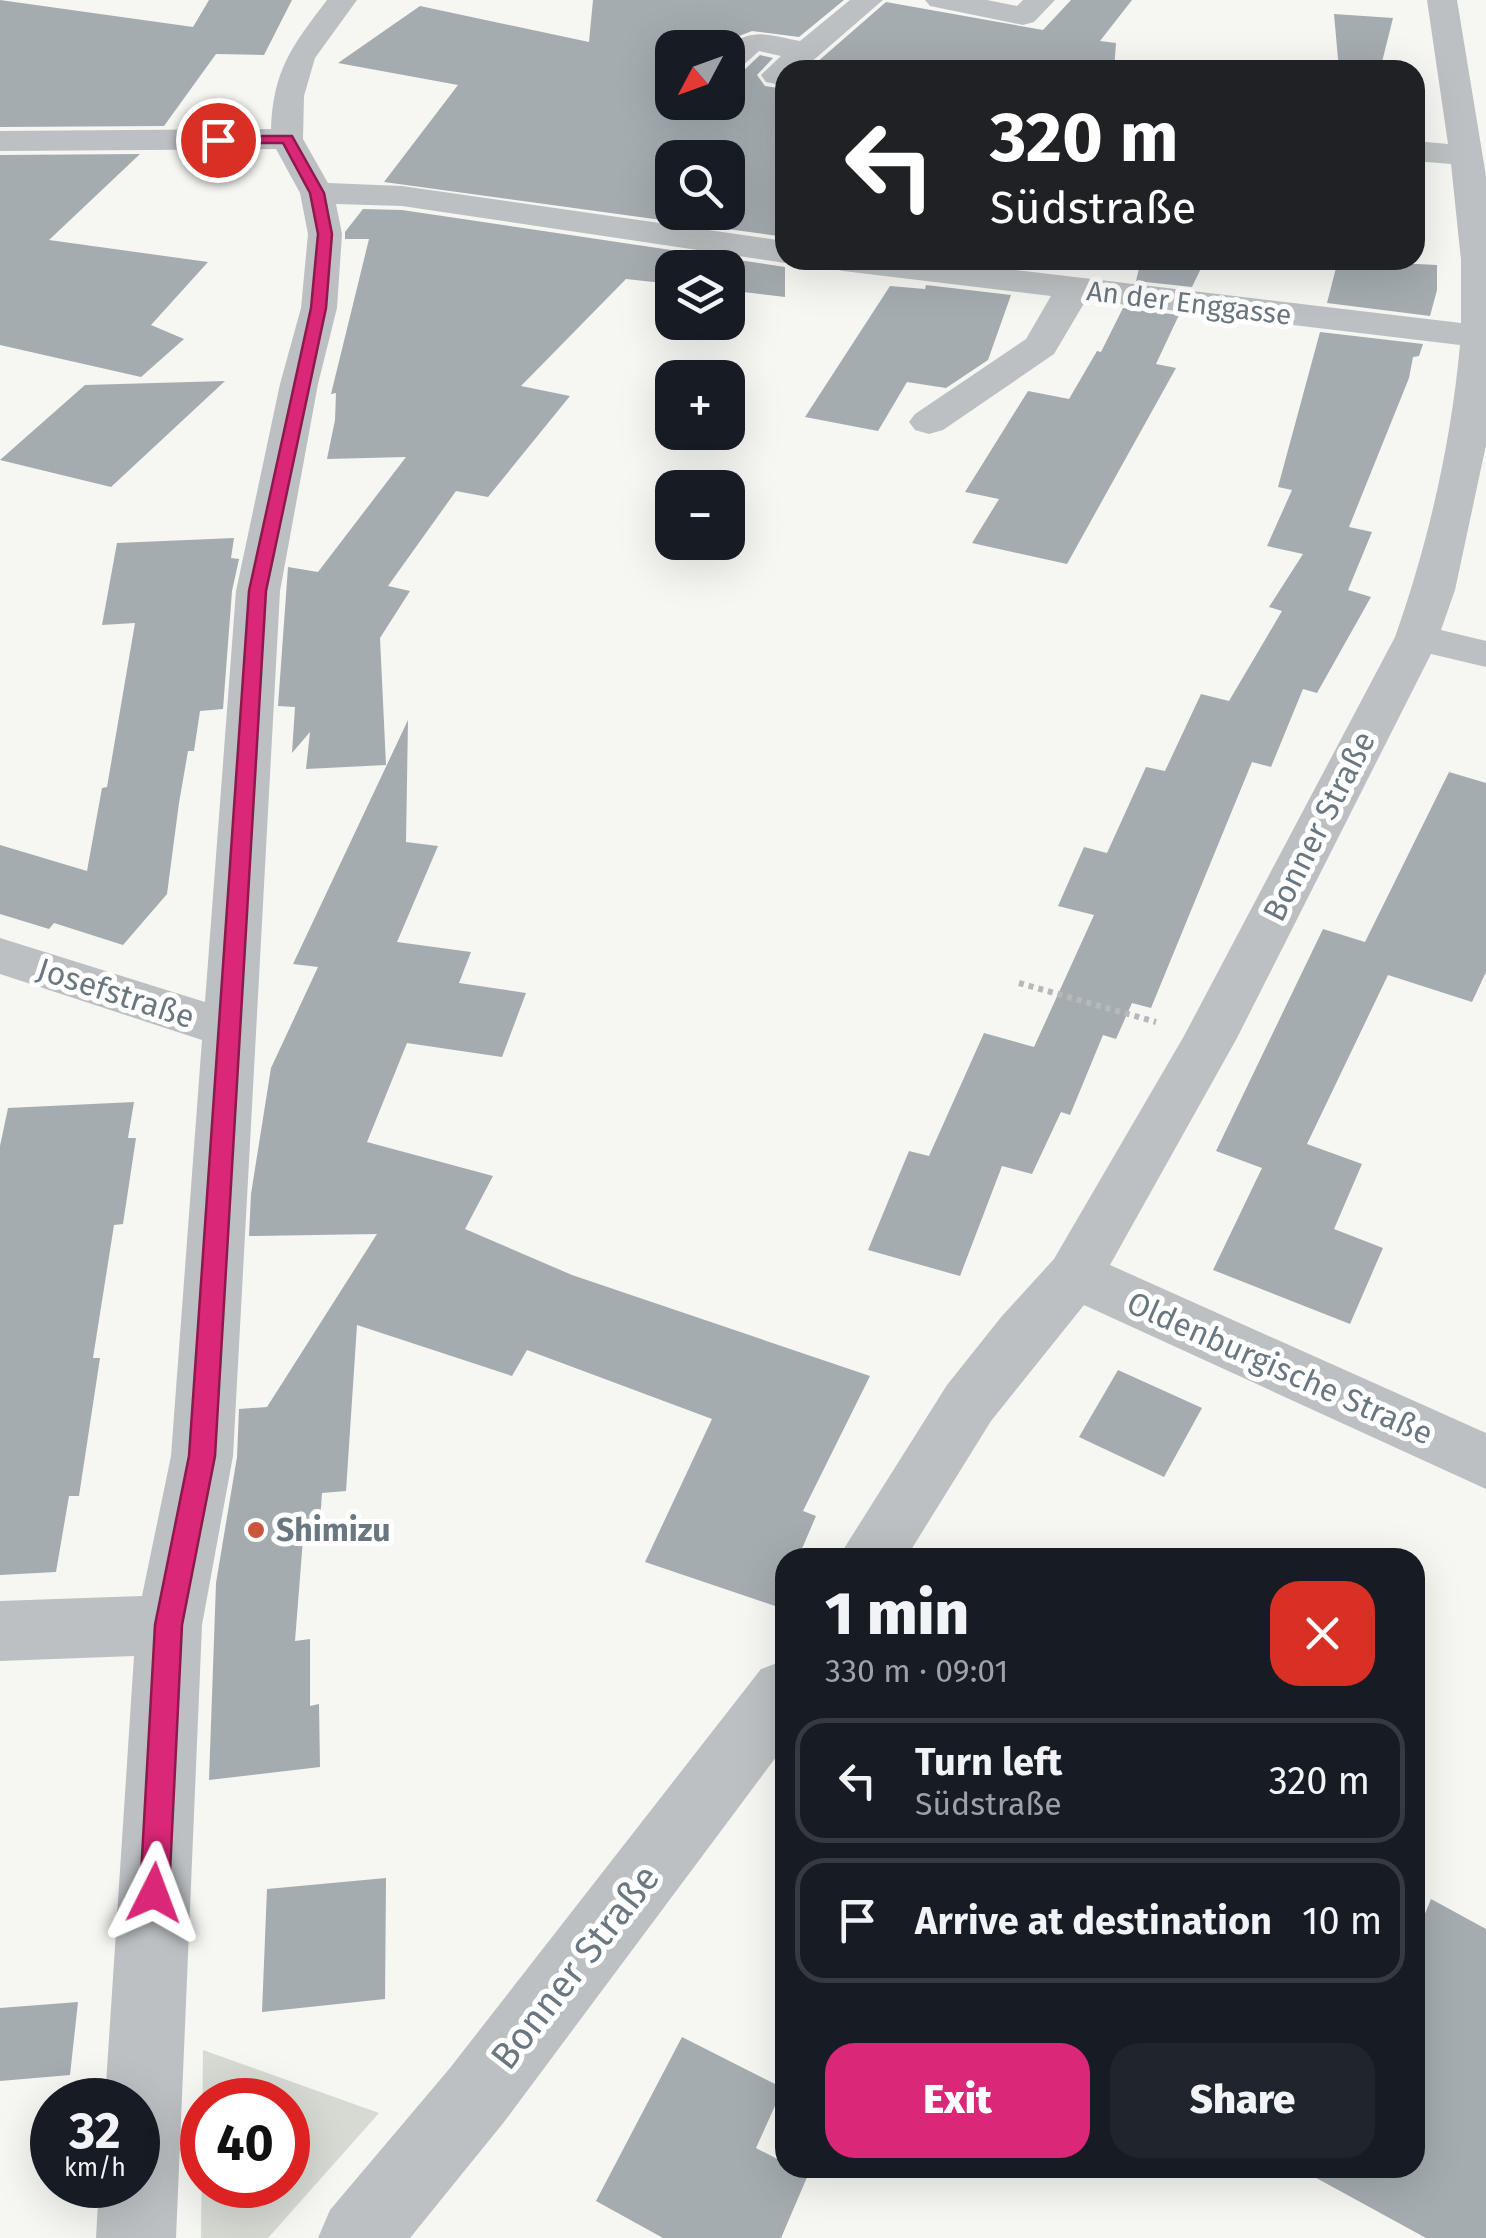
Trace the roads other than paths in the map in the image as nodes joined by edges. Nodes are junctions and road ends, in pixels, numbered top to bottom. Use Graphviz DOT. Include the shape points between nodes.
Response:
graph roads {
  1 [pos="342,0"];
  2 [pos="868,0"];
  3 [pos="940,0"];
  4 [pos="1040,0"];
  5 [pos="1442,0"];
  6 [pos="745,49"];
  7 [pos="805,51"];
  8 [pos="796,60"];
  9 [pos="745,67"];
  10 [pos="775,75"];
  11 [pos="287,139"];
  12 [pos="4,155"];
  13 [pos="1425,155"];
  14 [pos="1474,168"];
  15 [pos="317,193"];
  16 [pos="775,251"];
  17 [pos="994,270"];
  18 [pos="1024,272"];
  19 [pos="1073,290"];
  20 [pos="1480,343"];
  21 [pos="929,422"];
  22 [pos="1418,637"];
  23 [pos="1486,654"];
  24 [pos="0,956"];
  25 [pos="232,1030"];
  26 [pos="1075,1275"];
  27 [pos="1486,1462"];
  28 [pos="876,1548"];
  29 [pos="169,1625"];
  30 [pos="0,1631"];
  31 [pos="775,1704"];
  32 [pos="136,2238"];
  33 [pos="358,2238"];
  1 -- 11 [label="street" via="300,57 288,96"];
  2 -- 7 [label="street"];
  3 -- 4 [label="street" via="1023,16"];
  5 -- 14 [label="street, Bonner Straße"];
  6 -- 7 [label="street" via="754,41"];
  7 -- 8 [label="street"];
  9 -- 10 [label="street"];
  11 -- 12 [label="street" via="38,142"];
  11 -- 15 [label="street"];
  13 -- 14 [label="street"];
  14 -- 20 [label="street, Bonner Straße"];
  15 -- 16 [label="street" via="402,196"];
  15 -- 25 [label="street" via="325,234 319,308 258,591"];
  17 -- 18 [label="street, An der Enggasse"];
  18 -- 19 [label="street, An der Enggasse"];
  19 -- 20 [label="street, An der Enggasse"];
  19 -- 21 [label="street" via="1041,346"];
  20 -- 22 [label="street, Bonner Straße" via="1473,416"];
  22 -- 23 [label="street"];
  22 -- 26 [label="street, Bonner Straße" via="1210,1038"];
  24 -- 25 [label="street, Josefstraße"];
  25 -- 29 [label="street" via="202,1456"];
  26 -- 27 [label="street, Oldenburgische Straße"];
  26 -- 28 [label="street, Bonner Straße" via="968,1403"];
  29 -- 30 [label="street"];
  29 -- 32 [label="street"];
  31 -- 33 [label="street, Bonner Straße" via="477,2095"];
}
